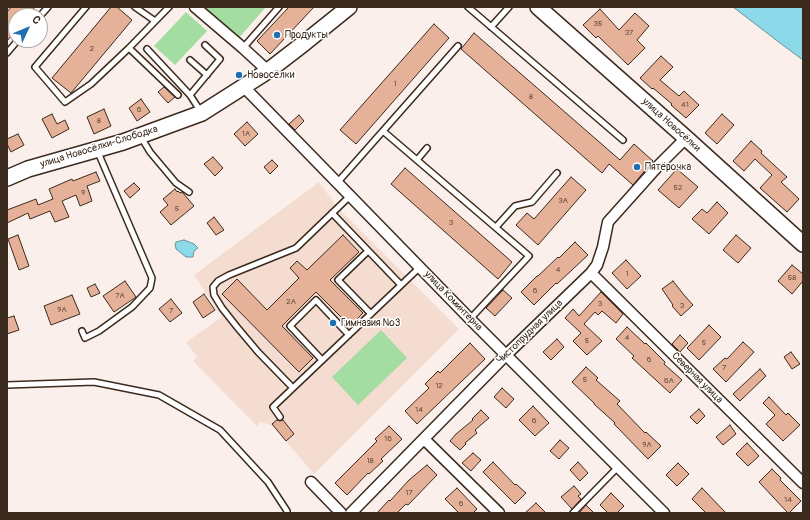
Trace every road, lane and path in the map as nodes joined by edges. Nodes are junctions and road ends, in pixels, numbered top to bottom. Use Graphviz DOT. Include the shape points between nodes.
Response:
graph roads {
  1 [pos="86,7"];
  2 [pos="136,7"];
  3 [pos="169,7"];
  4 [pos="195,7"];
  5 [pos="279,7"];
  6 [pos="349,7"];
  7 [pos="468,7"];
  8 [pos="509,7"];
  9 [pos="538,7"];
  10 [pos="155,21"];
  11 [pos="491,27"];
  12 [pos="205,45"];
  13 [pos="458,46"];
  14 [pos="129,48"];
  15 [pos="243,48"];
  16 [pos="147,49"];
  17 [pos="190,60"];
  18 [pos="268,71"];
  19 [pos="207,75"];
  20 [pos="244,87"];
  21 [pos="178,95"];
  22 [pos="190,95"];
  23 [pos="202,113"];
  24 [pos="383,131"];
  25 [pos="140,136"];
  26 [pos="686,138"];
  27 [pos="623,140"];
  28 [pos="427,148"];
  29 [pos="97,149"];
  30 [pos="417,160"];
  31 [pos="557,173"];
  32 [pos="7,178"];
  33 [pos="337,184"];
  34 [pos="189,192"];
  35 [pos="350,196"];
  36 [pos="332,214"];
  37 [pos="496,228"];
  38 [pos="803,244"];
  39 [pos="368,251"];
  40 [pos="420,268"];
  41 [pos="591,273"];
  42 [pos="401,285"];
  43 [pos="371,314"];
  44 [pos="470,319"];
  45 [pos="82,331"];
  46 [pos="349,334"];
  47 [pos="506,355"];
  48 [pos="322,360"];
  49 [pos="7,384"];
  50 [pos="293,388"];
  51 [pos="280,417"];
  52 [pos="424,439"];
  53 [pos="618,467"];
  54 [pos="311,482"];
  55 [pos="803,483"];
  56 [pos="287,513"];
  57 [pos="341,513"];
  58 [pos="351,513"];
  59 [pos="499,513"];
  60 [pos="573,513"];
  61 [pos="664,513"];
  1 -- 14 [label="lane" via="35,67 65,102 90,84"];
  2 -- 10 [label="lane"];
  3 -- 10 [label="lane"];
  4 -- 15 [label="street"];
  5 -- 15 [label="lane"];
  6 -- 18 [label="main road, улица Новосёлки-Слободка"];
  7 -- 11 [label="lane"];
  8 -- 11 [label="lane"];
  9 -- 26 [label="main road, улица Новосёлки"];
  10 -- 14 [label="lane"];
  11 -- 27 [label="lane"];
  12 -- 19 [label="lane" via="220,59"];
  13 -- 24 [label="lane"];
  14 -- 21 [label="lane"];
  15 -- 18 [label="street"];
  16 -- 22 [label="lane"];
  17 -- 19 [label="lane"];
  18 -- 20 [label="main road, улица Новосёлки-Слободка"];
  19 -- 22 [label="lane"];
  20 -- 23 [label="main road, улица Новосёлки-Слободка"];
  20 -- 33 [label="street, улица Коминтерна"];
  22 -- 23 [label="lane"];
  23 -- 25 [label="main road, улица Новосёлки-Слободка"];
  24 -- 30 [label="lane"];
  24 -- 33 [label="lane"];
  25 -- 29 [label="main road, улица Новосёлки-Слободка"];
  25 -- 34 [label="lane" via="174,181"];
  26 -- 38 [label="main road, улица Новосёлки"];
  26 -- 41 [label="street, Чистопрудная улица" via="608,222 603,247 597,265"];
  28 -- 30 [label="lane"];
  29 -- 32 [label="main road, улица Новосёлки-Слободка" via="28,169"];
  29 -- 45 [label="lane" via="152,278 150,288 132,307 85,338"];
  30 -- 37 [label="lane"];
  31 -- 37 [label="lane" via="532,202 515,206"];
  33 -- 35 [label="street, улица Коминтерна"];
  35 -- 36 [label="lane"];
  35 -- 40 [label="street, улица Коминтерна"];
  36 -- 39 [label="lane"];
  36 -- 50 [label="lane" via="296,248 218,280 213,287 222,308 237,327"];
  37 -- 44 [label="lane" via="529,256"];
  39 -- 42 [label="lane"];
  39 -- 43 [label="lane" via="338,280"];
  40 -- 42 [label="lane"];
  40 -- 44 [label="street, улица Коминтерна"];
  41 -- 47 [label="street, Чистопрудная улица"];
  41 -- 55 [label="street, Северная улица"];
  42 -- 43 [label="lane"];
  43 -- 46 [label="lane"];
  44 -- 47 [label="street, улица Коминтерна"];
  46 -- 48 [label="lane"];
  46 -- 48 [label="lane" via="316,300 290,326"];
  47 -- 52 [label="street, Чистопрудная улица"];
  47 -- 53 [label="street, улица Коминтерна"];
  48 -- 50 [label="lane"];
  49 -- 56 [label="lane" via="94,382 159,395 220,430 268,482"];
  50 -- 51 [label="lane" via="273,407"];
  52 -- 58 [label="street, Чистопрудная улица"];
  52 -- 59 [label="street"];
  53 -- 60 [label="lane"];
  53 -- 61 [label="street, улица Коминтерна"];
  54 -- 57 [label="street"];
}
